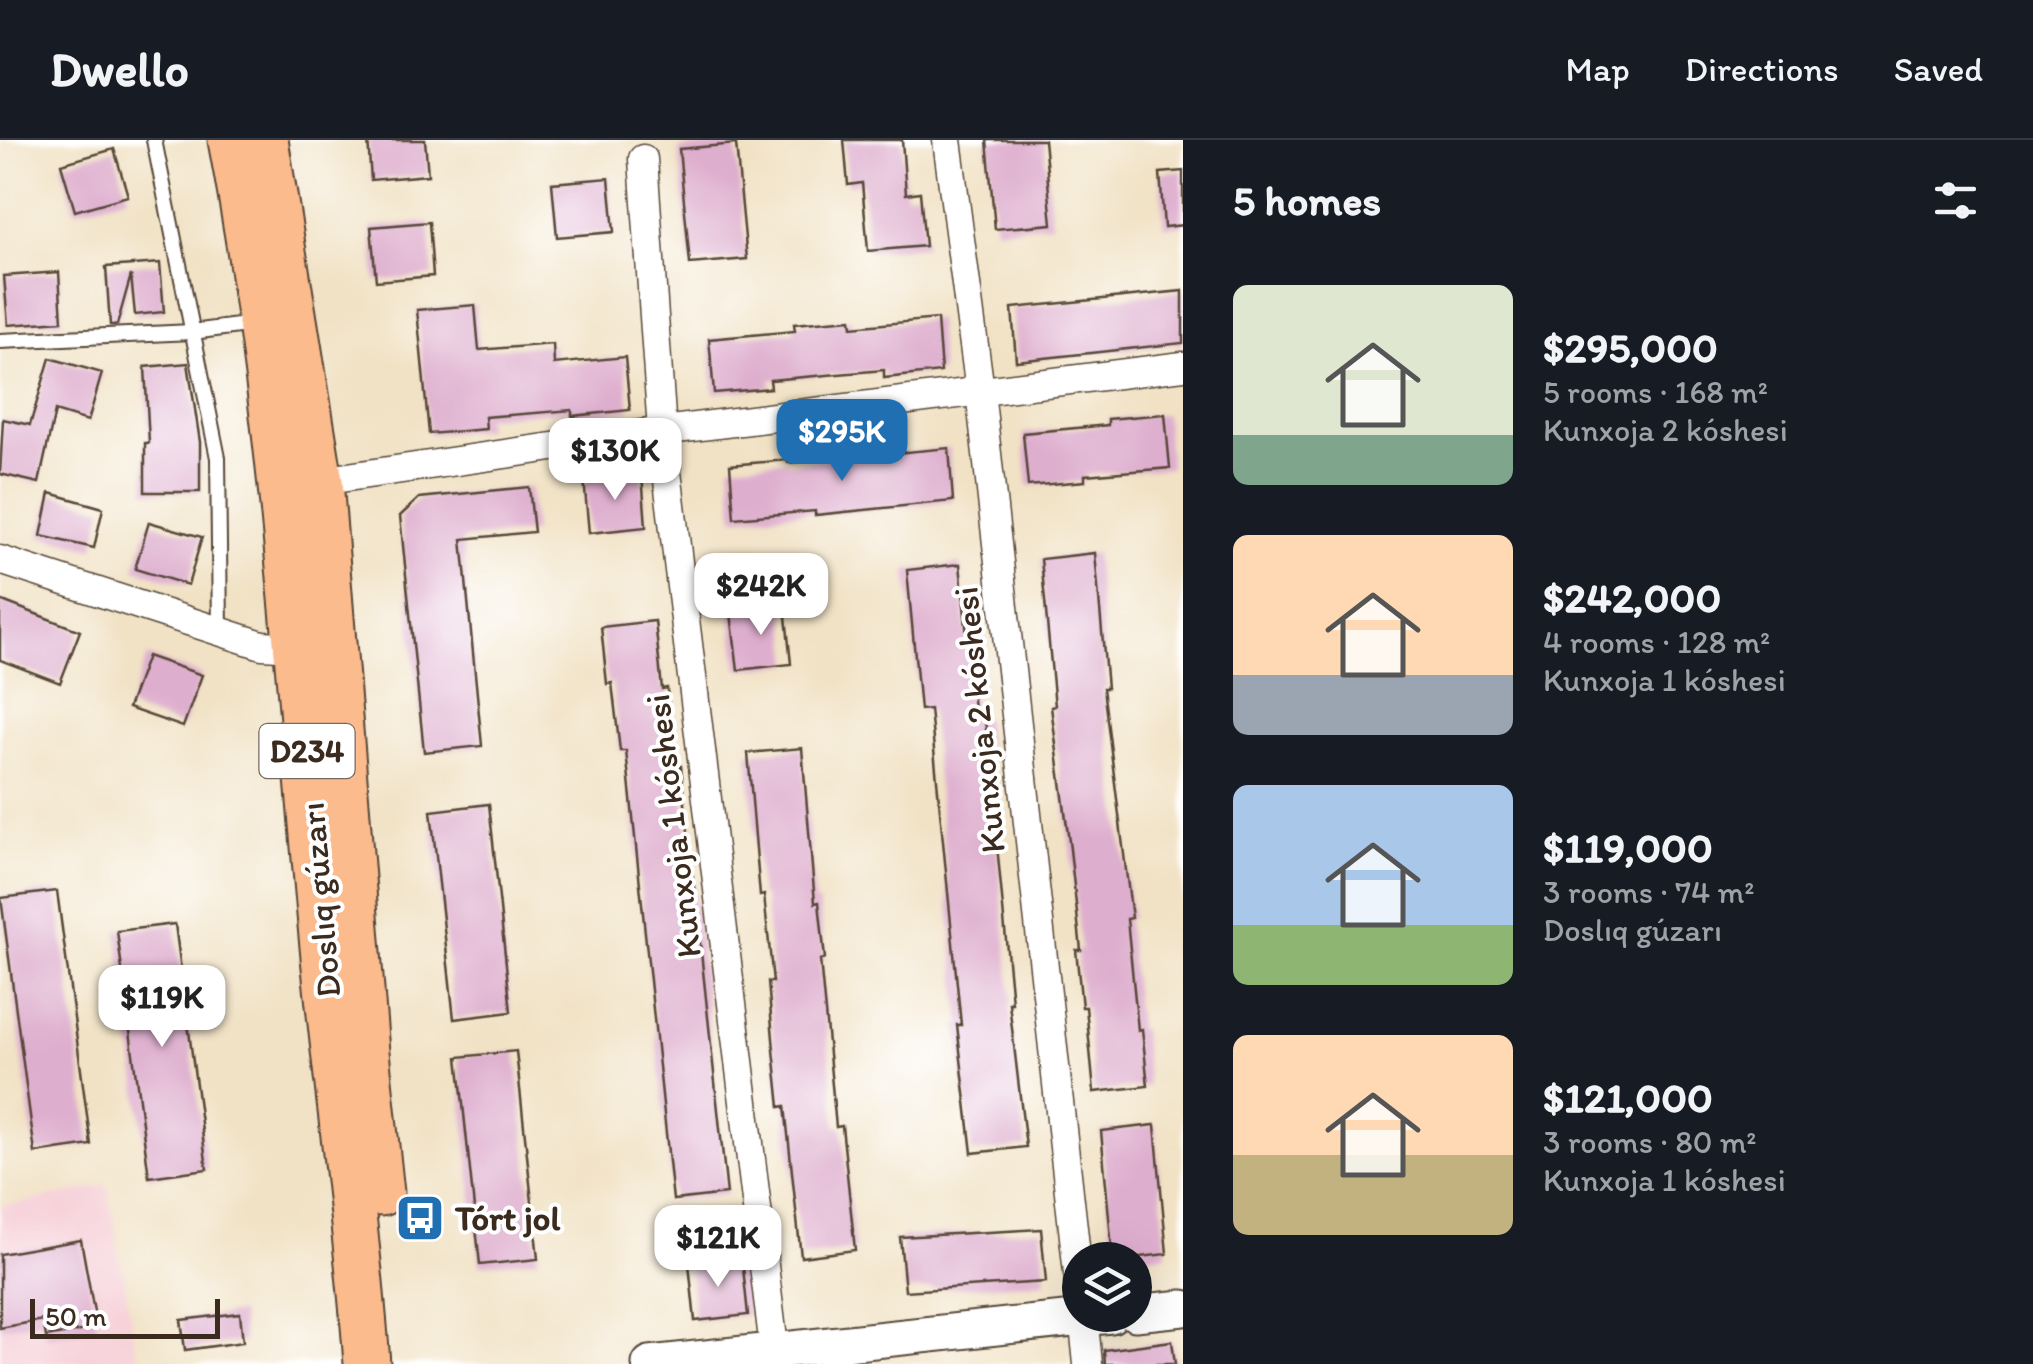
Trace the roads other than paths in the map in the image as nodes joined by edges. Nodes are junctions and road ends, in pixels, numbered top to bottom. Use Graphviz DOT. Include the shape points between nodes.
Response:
graph roads {
  1 [pos="154,140"];
  2 [pos="230,140"];
  3 [pos="265,140"];
  4 [pos="948,140"];
  5 [pos="643,159"];
  6 [pos="262,324"];
  7 [pos="192,332"];
  8 [pos="0,341"];
  9 [pos="1183,366"];
  10 [pos="980,391"];
  11 [pos="662,431"];
  12 [pos="320,481"];
  13 [pos="0,560"];
  14 [pos="220,630"];
  15 [pos="298,647"];
  16 [pos="1081,1242"];
  17 [pos="1183,1308"];
  18 [pos="1152,1311"];
  19 [pos="1062,1314"];
  20 [pos="1089,1332"];
  21 [pos="775,1357"];
  22 [pos="368,1364"];
  23 [pos="398,1364"];
  24 [pos="650,1364"];
  25 [pos="1088,1364"];
  1 -- 7 [label="lane"];
  2 -- 6 [label="main road, Doslıq gúzarı / D234"];
  3 -- 12 [label="main road, Doslıq gúzarı / D234"];
  4 -- 10 [label="street, Kunxoja 2 kóshesi"];
  5 -- 11 [label="street, Kunxoja 1 kóshesi"];
  6 -- 7 [label="lane"];
  6 -- 15 [label="main road, Doslıq gúzarı / D234"];
  7 -- 8 [label="lane"];
  7 -- 14 [label="lane" via="218,458"];
  9 -- 10 [label="street"];
  10 -- 11 [label="street"];
  10 -- 16 [label="street, Kunxoja 2 kóshesi"];
  11 -- 12 [label="street"];
  11 -- 21 [label="street, Kunxoja 1 kóshesi"];
  12 -- 23 [label="main road, Doslıq gúzarı / D234"];
  13 -- 14 [label="street"];
  14 -- 15 [label="street" via="262,645"];
  15 -- 22 [label="main road, Doslıq gúzarı / D234"];
  17 -- 18 [label="street"];
  19 -- 21 [label="street"];
  20 -- 25 [label="street, Kunxoja 2 kóshesi"];
  21 -- 24 [label="street"];
}
